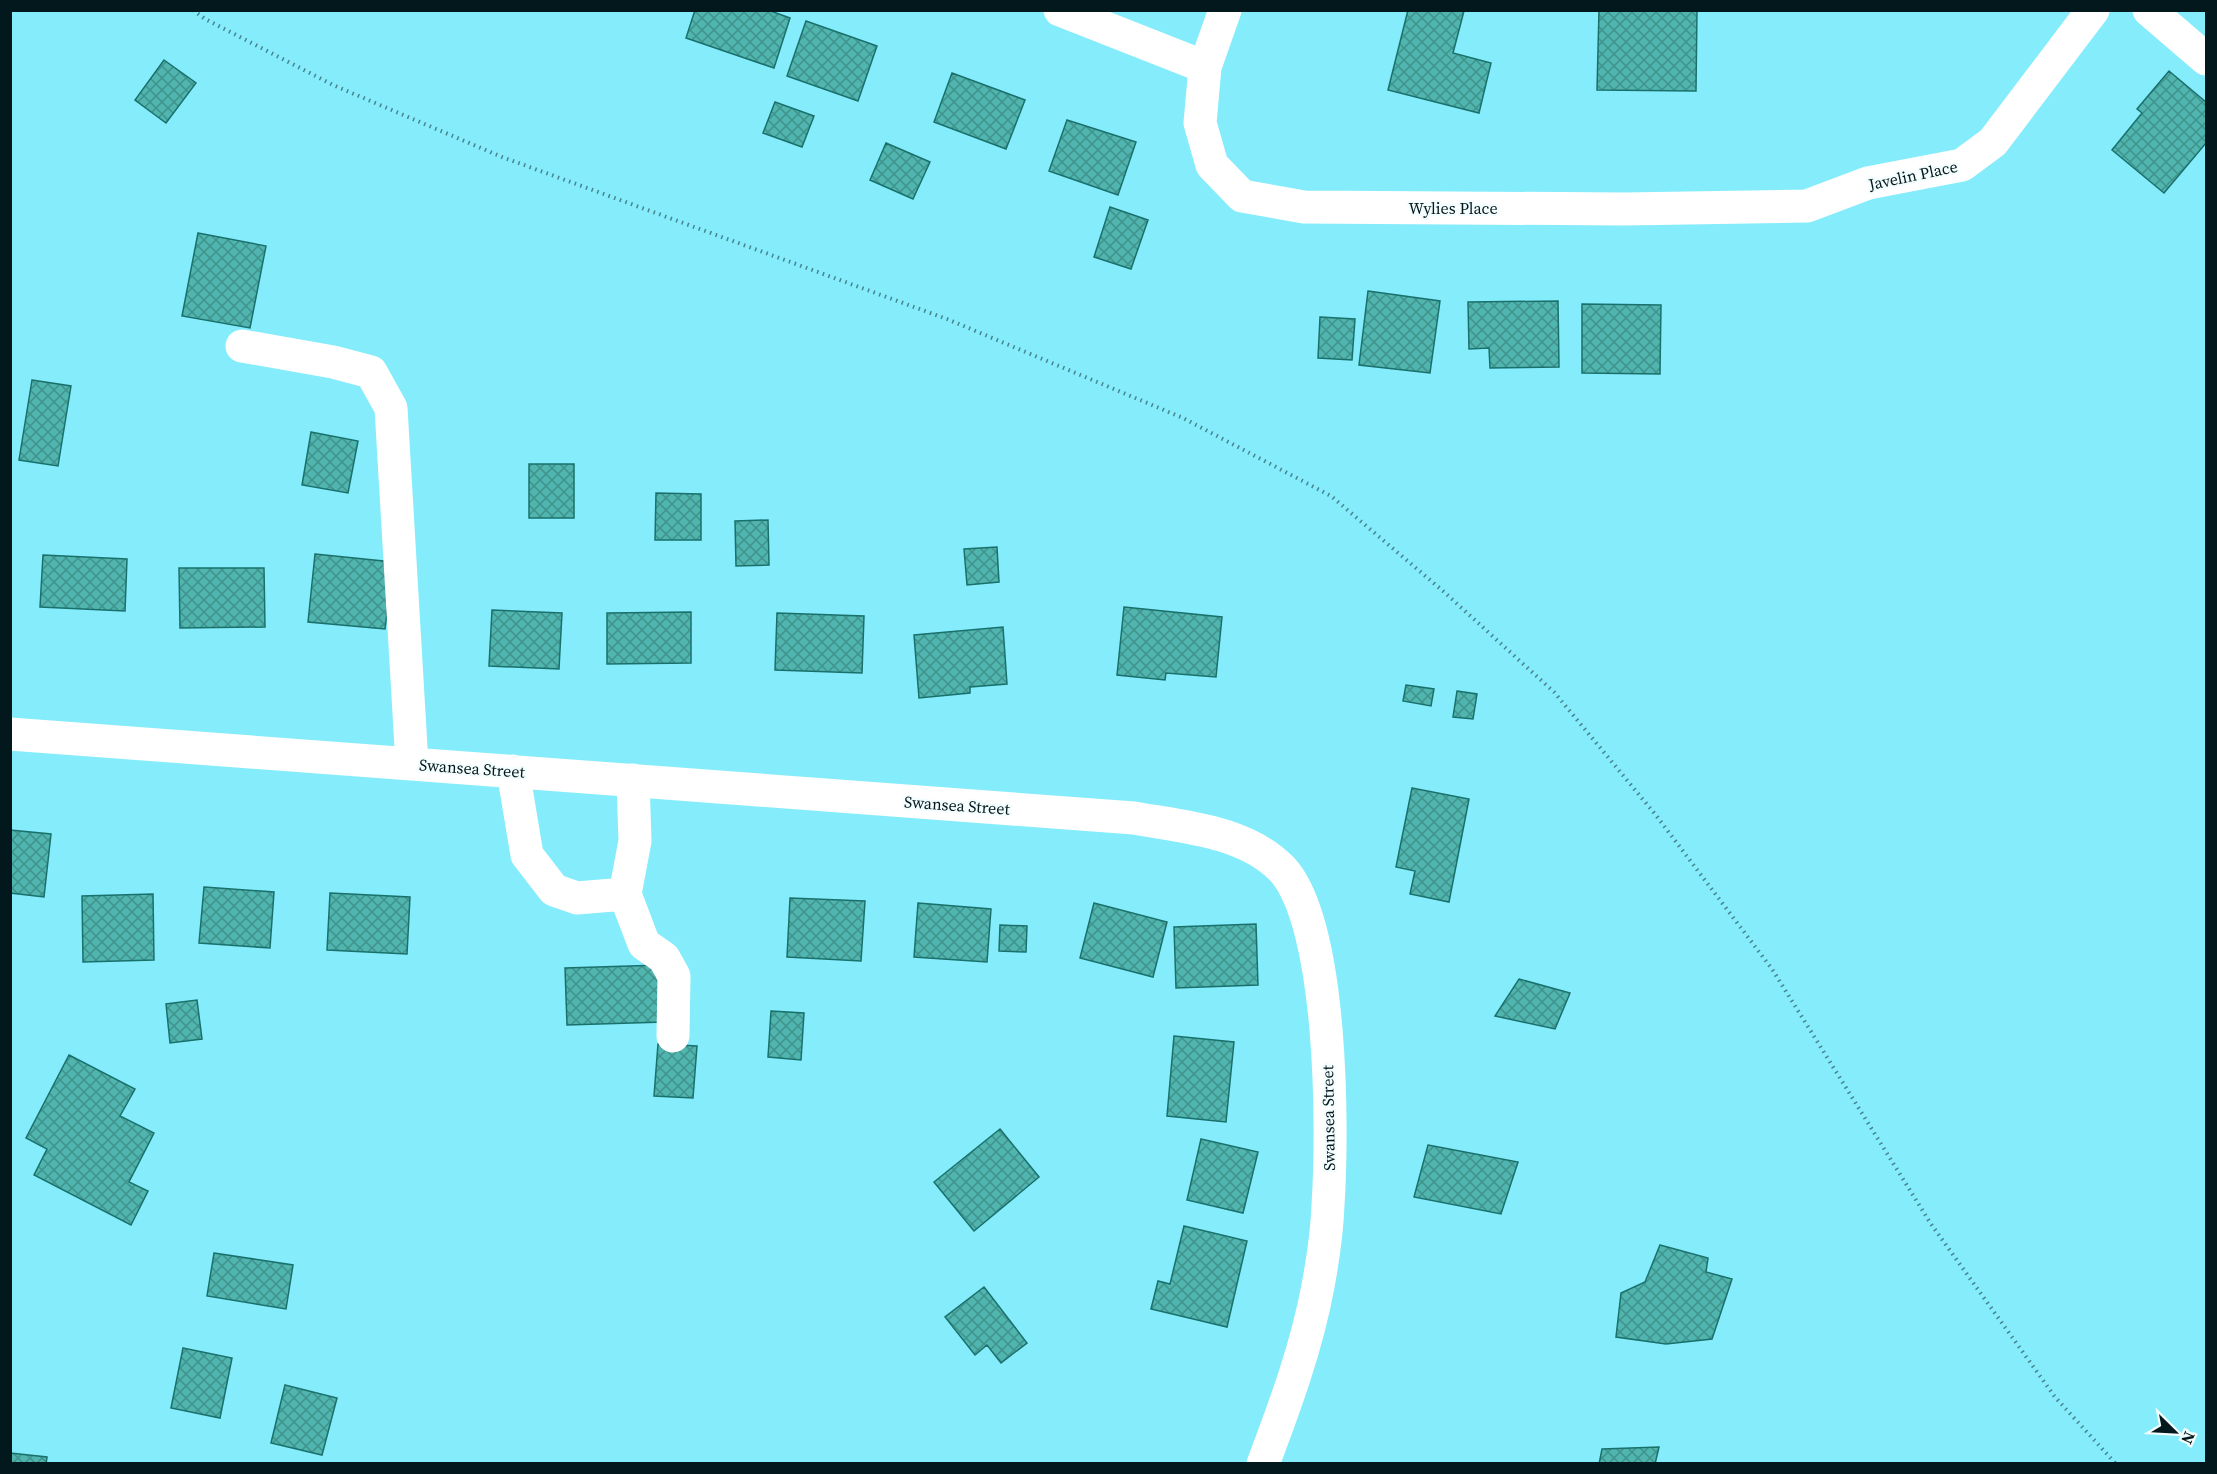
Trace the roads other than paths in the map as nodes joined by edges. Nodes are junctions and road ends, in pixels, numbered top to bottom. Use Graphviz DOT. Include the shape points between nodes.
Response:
graph roads {
  1 [pos="1060,10"];
  2 [pos="1225,10"];
  3 [pos="2093,10"];
  4 [pos="2149,10"];
  5 [pos="2206,59"];
  6 [pos="1205,67"];
  7 [pos="1807,206"];
  8 [pos="242,346"];
  9 [pos="10,734"];
  10 [pos="412,764"];
  11 [pos="513,771"];
  12 [pos="633,780"];
  13 [pos="625,894"];
  14 [pos="673,1036"];
  15 [pos="1263,1464"];
  1 -- 6 [label="street"];
  2 -- 6 [label="street, Wylies Place"];
  3 -- 7 [label="street, Javelin Place" via="1993,142 1962,165 1868,183"];
  4 -- 5 [label="street"];
  6 -- 7 [label="street, Wylies Place" via="1200,123 1212,165 1242,196 1304,207"];
  8 -- 10 [label="street" via="371,372 391,408"];
  9 -- 10 [label="street, Swansea Street"];
  10 -- 11 [label="street, Swansea Street"];
  11 -- 12 [label="street, Swansea Street"];
  11 -- 13 [label="street" via="527,855 554,890 577,898"];
  12 -- 13 [label="street" via="635,842"];
  12 -- 15 [label="street, Swansea Street" via="1134,819 1214,833 1250,846 1281,868 1302,902 1318,970 1328,1066 1328,1204 1317,1289 1294,1374"];
  13 -- 14 [label="street" via="644,944 664,958 674,975"];
}
